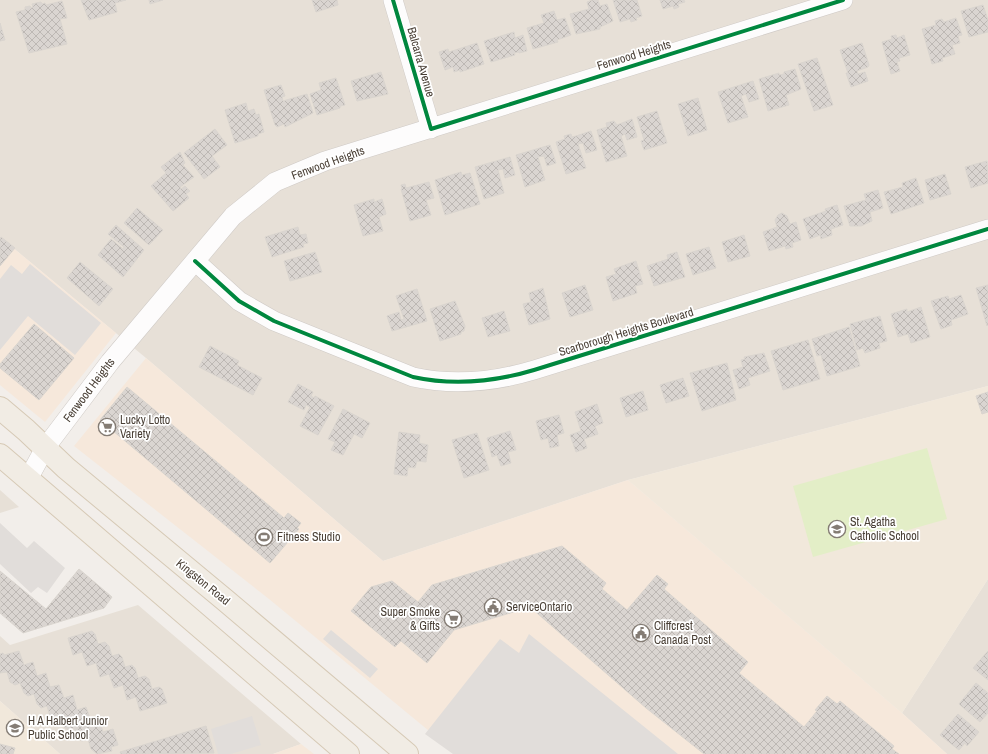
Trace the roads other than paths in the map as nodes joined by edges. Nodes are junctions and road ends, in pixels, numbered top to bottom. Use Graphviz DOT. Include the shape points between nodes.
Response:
graph roads {
  1 [pos="393,0"];
  2 [pos="843,0"];
  3 [pos="431,129"];
  4 [pos="988,230"];
  5 [pos="195,261"];
  6 [pos="0,408"];
  7 [pos="45,448"];
  8 [pos="0,455"];
  9 [pos="28,479"];
  10 [pos="348,754"];
  11 [pos="407,754"];
  1 -- 3 [label="street, Balcarra Avenue"];
  2 -- 3 [label="street, Fenwood Heights"];
  3 -- 5 [label="street, Fenwood Heights" via="325,161 275,182 233,216"];
  4 -- 5 [label="street, Scarborough Heights Boulevard" via="504,379 464,383 429,381 413,377 274,321 239,301"];
  5 -- 7 [label="street, Fenwood Heights" via="110,362"];
  6 -- 7 [label="main road, Kingston Road"];
  7 -- 9 [label="street, Fenwood Heights"];
  7 -- 11 [label="main road, Kingston Road"];
  8 -- 9 [label="main road"];
  9 -- 10 [label="main road"];
}
